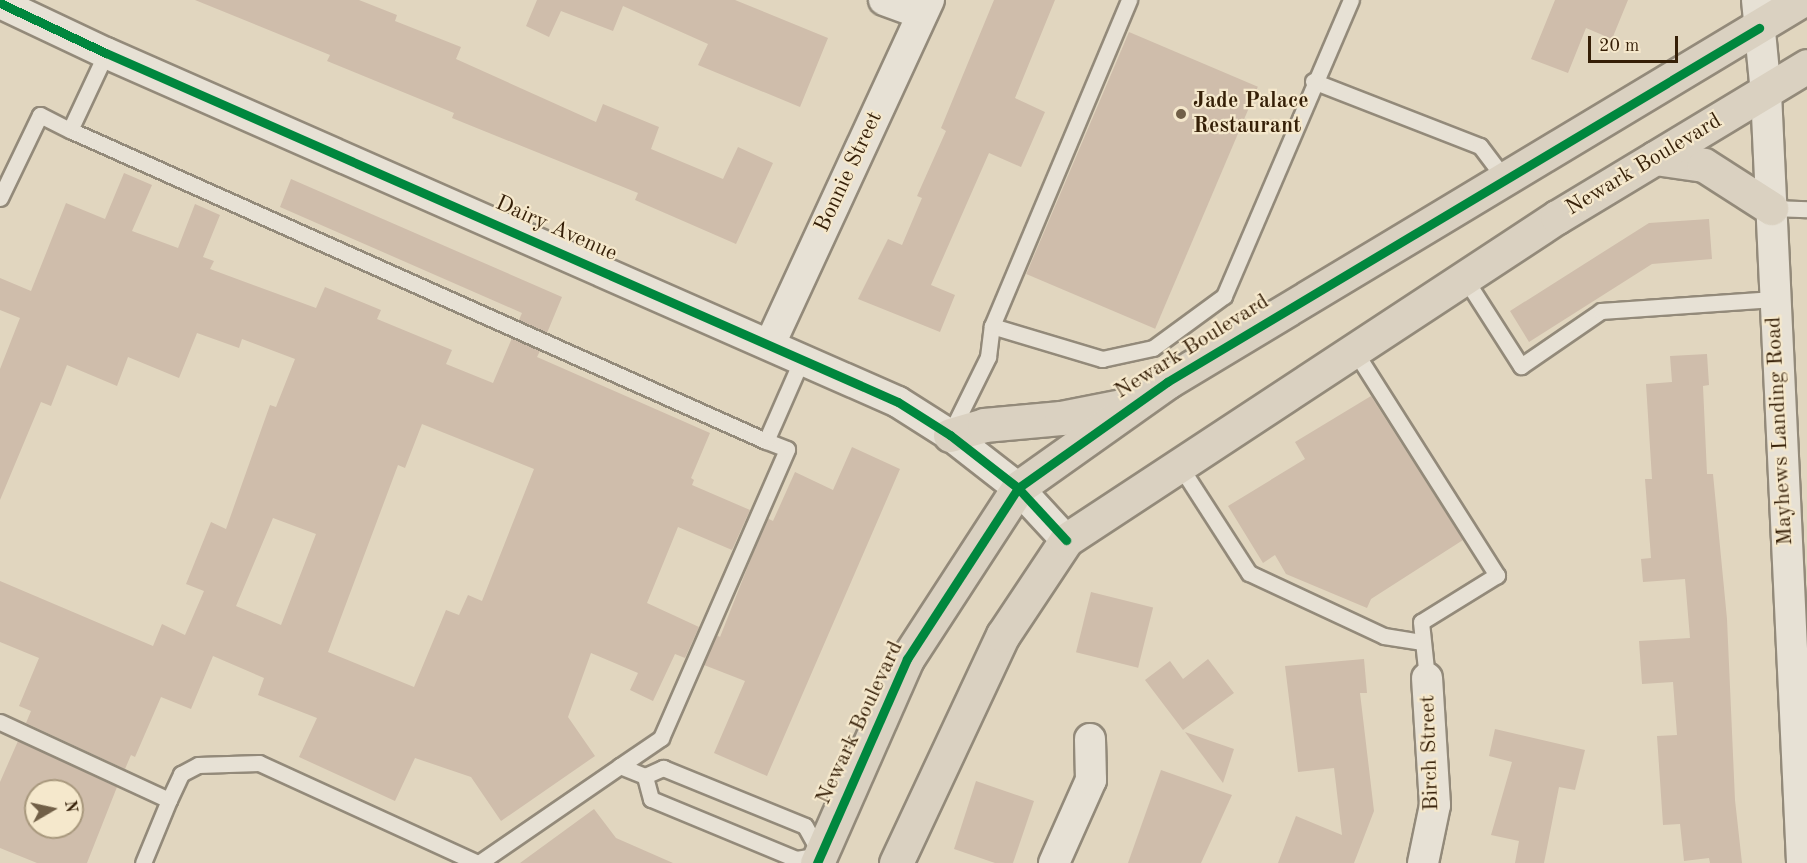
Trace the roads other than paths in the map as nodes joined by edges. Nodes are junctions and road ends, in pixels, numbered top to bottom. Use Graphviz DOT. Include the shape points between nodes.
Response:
graph roads {
  1 [pos="884,0"];
  2 [pos="1129,0"];
  3 [pos="1351,0"];
  4 [pos="1802,0"];
  5 [pos="0,3"];
  6 [pos="925,7"];
  7 [pos="1758,14"];
  8 [pos="106,53"];
  9 [pos="1807,66"];
  10 [pos="1313,81"];
  11 [pos="1766,93"];
  12 [pos="70,130"];
  13 [pos="1655,158"];
  14 [pos="1505,179"];
  15 [pos="0,198"];
  16 [pos="1771,208"];
  17 [pos="1807,208"];
  18 [pos="1464,278"];
  19 [pos="1774,300"];
  20 [pos="992,326"];
  21 [pos="770,344"];
  22 [pos="1354,350"];
  23 [pos="802,359"];
  24 [pos="1137,403"];
  25 [pos="950,435"];
  26 [pos="766,441"];
  27 [pos="1178,463"];
  28 [pos="1018,488"];
  29 [pos="1066,540"];
  30 [pos="1423,642"];
  31 [pos="1427,678"];
  32 [pos="0,722"];
  33 [pos="1090,739"];
  34 [pos="620,766"];
  35 [pos="645,776"];
  36 [pos="169,800"];
  37 [pos="825,860"];
  38 [pos="143,863"];
  39 [pos="478,863"];
  40 [pos="896,863"];
  41 [pos="1054,863"];
  42 [pos="1423,863"];
  43 [pos="1802,863"];
  1 -- 6 [label="street"];
  2 -- 20 [label="lane"];
  3 -- 10 [label="lane"];
  4 -- 7 [label="main road, Newark Boulevard"];
  5 -- 8 [label="street, Dairy Avenue"];
  6 -- 21 [label="street, Bonnie Street"];
  7 -- 11 [label="street, Mayhews Landing Road"];
  7 -- 14 [label="main road, Newark Boulevard"];
  8 -- 12 [label="lane"];
  8 -- 21 [label="street, Dairy Avenue"];
  9 -- 11 [label="main road, Newark Boulevard"];
  10 -- 14 [label="lane" via="1480,146"];
  10 -- 20 [label="lane" via="1224,296 1153,348 1102,359"];
  11 -- 13 [label="main road, Newark Boulevard"];
  11 -- 16 [label="street, Mayhews Landing Road"];
  12 -- 15 [label="lane" via="40,115"];
  12 -- 26 [label="lane"];
  13 -- 16 [label="main road" via="1704,165"];
  13 -- 18 [label="main road, Newark Boulevard"];
  14 -- 24 [label="main road, Newark Boulevard"];
  16 -- 17 [label="lane"];
  16 -- 19 [label="street, Mayhews Landing Road"];
  18 -- 19 [label="lane" via="1521,366 1601,311"];
  18 -- 22 [label="main road, Newark Boulevard"];
  19 -- 43 [label="street, Mayhews Landing Road"];
  20 -- 25 [label="lane" via="987,357"];
  21 -- 23 [label="street, Dairy Avenue"];
  22 -- 27 [label="main road, Newark Boulevard"];
  22 -- 30 [label="lane" via="1497,575 1421,622"];
  23 -- 25 [label="street, Dairy Avenue" via="898,402"];
  23 -- 26 [label="lane"];
  24 -- 25 [label="main road" via="1061,418 984,425"];
  24 -- 28 [label="main road, Newark Boulevard"];
  25 -- 28 [label="street, Dairy Avenue"];
  26 -- 34 [label="lane" via="788,449 661,738"];
  27 -- 29 [label="main road, Newark Boulevard"];
  27 -- 30 [label="lane" via="1249,573 1384,636"];
  28 -- 29 [label="street, Dairy Avenue"];
  28 -- 37 [label="main road, Newark Boulevard" via="907,659"];
  29 -- 40 [label="main road, Newark Boulevard" via="1003,635"];
  30 -- 31 [label="lane"];
  31 -- 42 [label="street, Birch Street" via="1435,805"];
  32 -- 36 [label="lane"];
  33 -- 41 [label="street" via="1091,780"];
  34 -- 35 [label="lane"];
  34 -- 39 [label="lane"];
  35 -- 37 [label="lane" via="651,798 795,859"];
  35 -- 37 [label="lane" via="663,768 805,826"];
  36 -- 38 [label="lane"];
  36 -- 39 [label="lane" via="181,774 198,765 259,763"];
}
